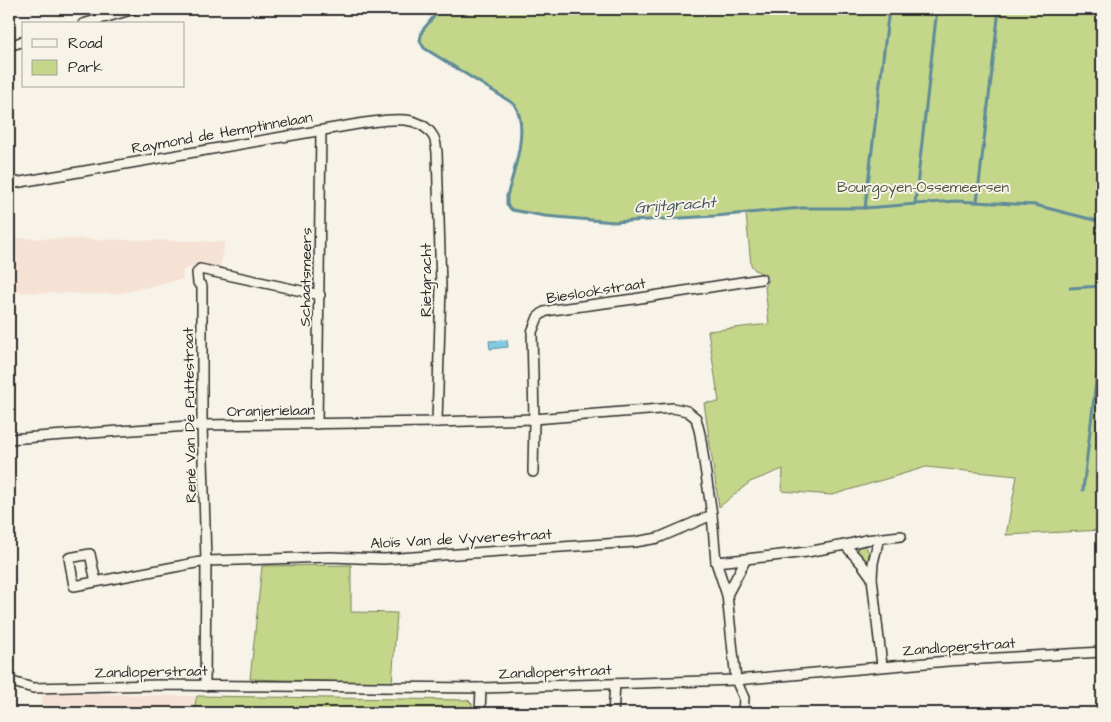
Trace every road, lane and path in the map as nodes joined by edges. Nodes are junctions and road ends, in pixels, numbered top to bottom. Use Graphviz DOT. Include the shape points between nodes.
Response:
graph roads {
  1 [pos="134,9"];
  2 [pos="91,22"];
  3 [pos="22,42"];
  4 [pos="9,46"];
  5 [pos="321,130"];
  6 [pos="434,137"];
  7 [pos="9,184"];
  8 [pos="761,279"];
  9 [pos="320,295"];
  10 [pos="534,419"];
  11 [pos="437,422"];
  12 [pos="317,424"];
  13 [pos="202,425"];
  14 [pos="9,439"];
  15 [pos="533,472"];
  16 [pos="712,515"];
  17 [pos="901,536"];
  18 [pos="879,538"];
  19 [pos="845,545"];
  20 [pos="746,559"];
  21 [pos="206,561"];
  22 [pos="716,562"];
  23 [pos="872,578"];
  24 [pos="96,582"];
  25 [pos="727,595"];
  26 [pos="1102,652"];
  27 [pos="882,666"];
  28 [pos="736,680"];
  29 [pos="9,681"];
  30 [pos="615,684"];
  31 [pos="205,686"];
  32 [pos="481,688"];
  33 [pos="480,713"];
  34 [pos="613,713"];
  35 [pos="743,713"];
  1 -- 2 [label="street"];
  3 -- 4 [label="street"];
  5 -- 6 [label="street, Raymond de Hemptinnelaan" via="403,120 416,122"];
  5 -- 7 [label="street, Raymond de Hemptinnelaan"];
  5 -- 9 [label="street, Schaatsmeers"];
  6 -- 11 [label="street, Rietgracht" via="439,189 441,286"];
  8 -- 10 [label="street, Bieslookstraat" via="544,312 538,317 532,332"];
  9 -- 12 [label="street, Schaatsmeers"];
  9 -- 13 [label="street, René Van De Puttestraat" via="200,269 197,278 202,286"];
  10 -- 11 [label="street, Oranjerielaan"];
  10 -- 15 [label="street"];
  10 -- 16 [label="street, Oranjerielaan" via="673,408 686,410 696,418 698,426"];
  11 -- 12 [label="street, Oranjerielaan"];
  12 -- 13 [label="street, Oranjerielaan"];
  13 -- 14 [label="street, Oranjerielaan"];
  13 -- 21 [label="street, René Van De Puttestraat"];
  16 -- 21 [label="street, Aloïs Van de Vyverestraat" via="658,538 635,542 384,559"];
  16 -- 22 [label="street"];
  17 -- 18 [label="street"];
  18 -- 19 [label="street"];
  18 -- 23 [label="street"];
  19 -- 20 [label="street"];
  19 -- 23 [label="street"];
  20 -- 22 [label="street"];
  20 -- 25 [label="street"];
  21 -- 24 [label="street, Aloïs Van de Vyverestraat"];
  21 -- 31 [label="street, René Van De Puttestraat"];
  22 -- 25 [label="street"];
  23 -- 27 [label="street"];
  25 -- 28 [label="street"];
  26 -- 27 [label="street, Zandloperstraat"];
  27 -- 28 [label="street, Zandloperstraat"];
  28 -- 30 [label="street, Zandloperstraat"];
  28 -- 35 [label="street" via="744,698"];
  29 -- 31 [label="street, Zandloperstraat" via="33,688"];
  30 -- 32 [label="street, Zandloperstraat"];
  30 -- 34 [label="street"];
  31 -- 32 [label="street, Zandloperstraat"];
  32 -- 33 [label="street"];
}
